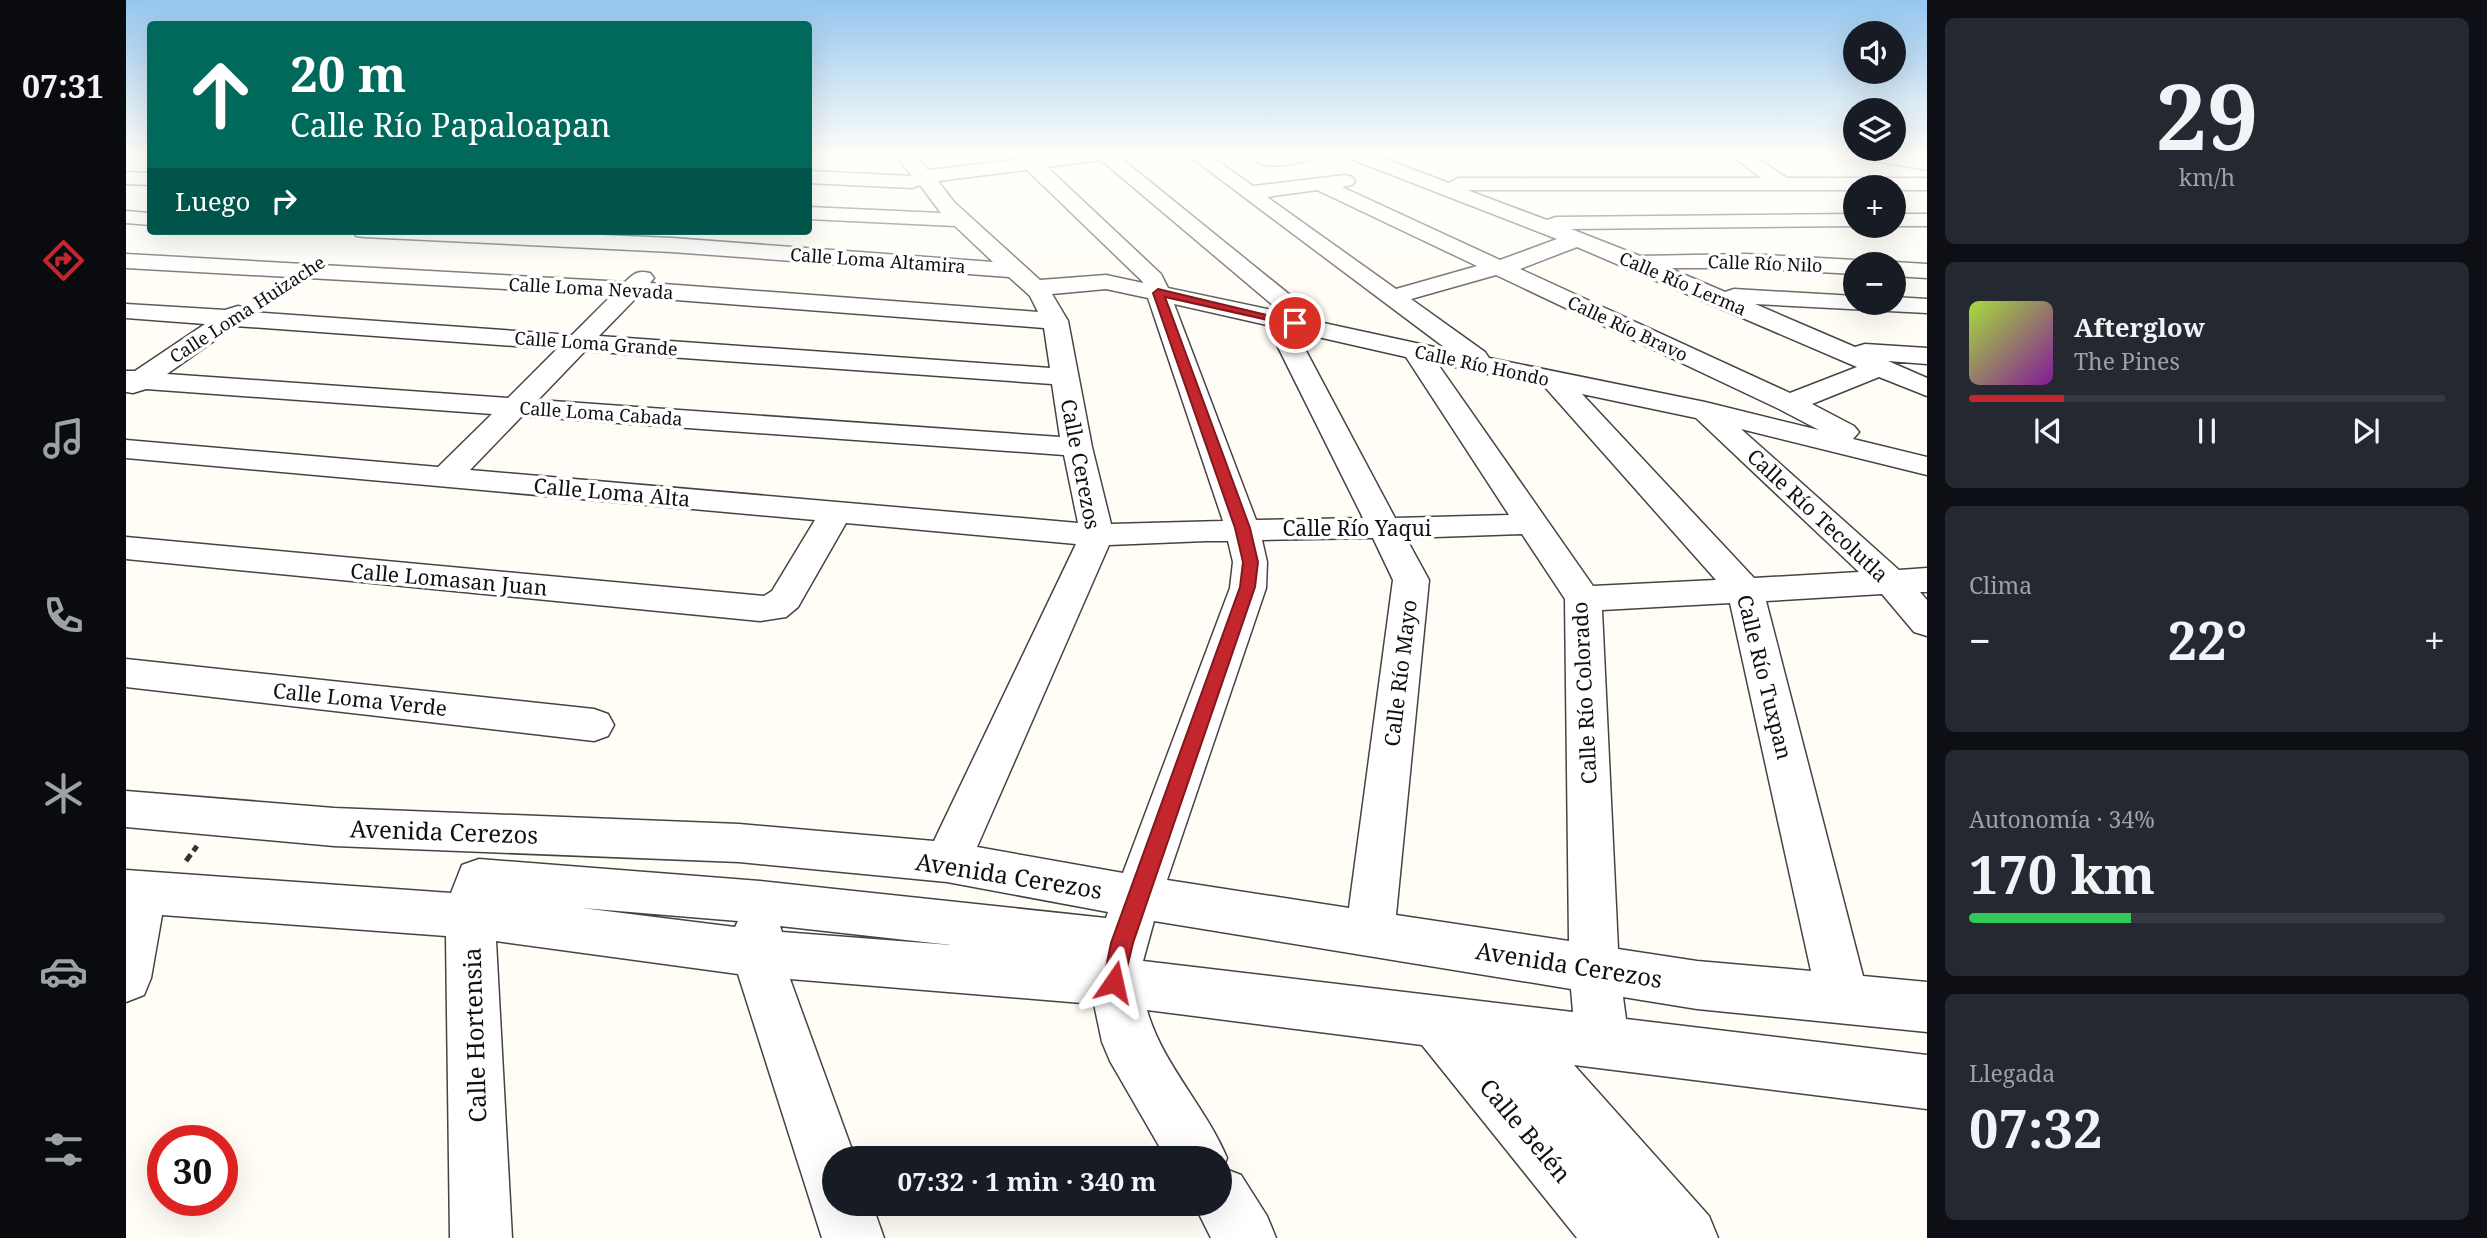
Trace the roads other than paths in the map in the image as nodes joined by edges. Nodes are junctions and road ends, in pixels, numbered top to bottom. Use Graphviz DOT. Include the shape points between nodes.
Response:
graph roads {
  1 [pos="812,213"];
  2 [pos="953,213"];
  3 [pos="1084,213"];
  4 [pos="1176,213"];
  5 [pos="1277,213"];
  6 [pos="1381,213"];
  7 [pos="1511,213"];
  8 [pos="126,217"];
  9 [pos="147,219"];
  10 [pos="1843,220"];
  11 [pos="1906,220"];
  12 [pos="1927,220"];
  13 [pos="1537,223"];
  14 [pos="357,238"];
  15 [pos="679,238"];
  16 [pos="1577,239"];
  17 [pos="126,261"];
  18 [pos="1634,261"];
  19 [pos="1843,266"];
  20 [pos="1499,267"];
  21 [pos="1906,270"];
  22 [pos="1927,271"];
  23 [pos="302,273"];
  24 [pos="1024,279"];
  25 [pos="631,289"];
  26 [pos="1158,293"];
  27 [pos="1710,295"];
  28 [pos="1393,298"];
  29 [pos="1843,302"];
  30 [pos="1906,305"];
  31 [pos="1927,306"];
  32 [pos="126,311"];
  33 [pos="231,318"];
  34 [pos="1276,318"];
  35 [pos="1055,321"];
  36 [pos="1313,327"];
  37 [pos="579,342"];
  38 [pos="1415,351"];
  39 [pos="1839,351"];
  40 [pos="1927,356"];
  41 [pos="1487,366"];
  42 [pos="1879,368"];
  43 [pos="1065,377"];
  44 [pos="1554,380"];
  45 [pos="131,383"];
  46 [pos="1927,388"];
  47 [pos="1789,402"];
  48 [pos="516,407"];
  49 [pos="1705,411"];
  50 [pos="1077,447"];
  51 [pos="126,449"];
  52 [pos="1896,460"];
  53 [pos="1927,466"];
  54 [pos="445,478"];
  55 [pos="1927,485"];
  56 [pos="837,511"];
  57 [pos="1532,524"];
  58 [pos="1242,528"];
  59 [pos="1386,530"];
  60 [pos="1097,535"];
  61 [pos="126,548"];
  62 [pos="1927,580"];
  63 [pos="1891,582"];
  64 [pos="1745,590"];
  65 [pos="1583,599"];
  66 [pos="1927,624"];
  67 [pos="126,673"];
  68 [pos="594,724"];
  69 [pos="126,809"];
  70 [pos="947,862"];
  71 [pos="479,876"];
  72 [pos="143,892"];
  73 [pos="758,927"];
  74 [pos="1370,934"];
  75 [pos="1125,940"];
  76 [pos="1594,967"];
  77 [pos="126,978"];
  78 [pos="1843,999"];
  79 [pos="1927,1007"];
  80 [pos="1437,1023"];
  81 [pos="1509,1031"];
  82 [pos="1602,1043"];
  83 [pos="1927,1082"];
  84 [pos="824,1146"];
  85 [pos="1191,1146"];
  86 [pos="846,1216"];
  87 [pos="1232,1216"];
  88 [pos="481,1238"];
  89 [pos="853,1238"];
  90 [pos="1245,1238"];
  91 [pos="1616,1238"];
  92 [pos="1687,1238"];
  1 -- 2 [label="street"];
  2 -- 24 [label="street, Calle Cerezos"];
  3 -- 26 [label="street" via="1153,279"];
  4 -- 36 [label="street"];
  5 -- 28 [label="street"];
  6 -- 20 [label="street, Calle Río Bravo"];
  7 -- 13 [label="street, Calle Río Lerma"];
  8 -- 9 [label="street"];
  10 -- 13 [label="street"];
  11 -- 12 [label="street"];
  13 -- 16 [label="street, Calle Río Lerma"];
  14 -- 15 [label="street, Calle Loma Altamira"];
  14 -- 23 [label="street, Calle Loma Huizache"];
  15 -- 24 [label="street, Calle Loma Altamira"];
  15 -- 25 [label="street"];
  16 -- 18 [label="street, Calle Río Lerma"];
  16 -- 20 [label="street"];
  17 -- 23 [label="street, Calle Loma Nevada"];
  18 -- 19 [label="street, Calle Río Nilo"];
  18 -- 27 [label="street, Calle Río Lerma"];
  20 -- 28 [label="street"];
  20 -- 47 [label="street, Calle Río Bravo"];
  21 -- 22 [label="street"];
  23 -- 25 [label="street, Calle Loma Nevada"];
  23 -- 33 [label="street, Calle Loma Huizache"];
  24 -- 26 [label="street, Calle Río Hondo" via="1106,282"];
  24 -- 35 [label="street, Calle Cerezos" via="1040,293"];
  25 -- 35 [label="street, Calle Loma Nevada"];
  25 -- 37 [label="street"];
  26 -- 34 [label="street, Calle Río Hondo"];
  26 -- 58 [label="street"];
  27 -- 29 [label="street"];
  27 -- 39 [label="street, Calle Río Lerma"];
  28 -- 41 [label="street"];
  30 -- 31 [label="street"];
  32 -- 33 [label="street, Calle Loma Grande"];
  33 -- 37 [label="street, Calle Loma Grande"];
  33 -- 45 [label="street, Calle Loma Huizache"];
  34 -- 36 [label="street, Calle Río Hondo"];
  34 -- 59 [label="street, Calle Río Mayo"];
  35 -- 43 [label="street, Calle Cerezos"];
  36 -- 38 [label="street, Calle Río Hondo"];
  37 -- 43 [label="street, Calle Loma Grande"];
  37 -- 48 [label="street"];
  38 -- 41 [label="street, Calle Río Hondo"];
  38 -- 57 [label="street, Calle Río Colorado"];
  39 -- 40 [label="street"];
  39 -- 42 [label="street, Calle Río Lerma"];
  41 -- 44 [label="street, Calle Río Hondo"];
  42 -- 46 [label="street, Calle Río Lerma"];
  42 -- 47 [label="street"];
  43 -- 50 [label="street, Calle Cerezos"];
  44 -- 49 [label="street, Calle Río Hondo"];
  44 -- 64 [label="street, Calle Río Tuxpan"];
  45 -- 48 [label="street, Calle Loma Cabada"];
  47 -- 52 [label="street, Calle Río Bravo"];
  48 -- 50 [label="street, Calle Loma Cabada"];
  48 -- 54 [label="street"];
  49 -- 52 [label="street, Calle Río Hondo"];
  49 -- 63 [label="street, Calle Río Tecolutla"];
  50 -- 60 [label="street, Calle Cerezos"];
  51 -- 54 [label="street, Calle Loma Alta"];
  52 -- 53 [label="street, Calle Río Hondo"];
  52 -- 55 [label="street, Calle Río Bravo"];
  54 -- 56 [label="street, Calle Loma Alta"];
  56 -- 60 [label="street, Calle Loma Alta"];
  56 -- 61 [label="street, Calle Lomasan Juan" via="785,599 773,608 761,609"];
  57 -- 59 [label="street, Calle Río Yaqui"];
  57 -- 65 [label="street, Calle Río Colorado"];
  58 -- 59 [label="street, Calle Río Yaqui"];
  58 -- 60 [label="street, Calle Río Yaqui"];
  58 -- 75 [label="street" via="1250,562 1248,587"];
  59 -- 74 [label="street, Calle Río Mayo" via="1411,580"];
  60 -- 70 [label="street, Calle Cerezos"];
  62 -- 63 [label="street"];
  63 -- 64 [label="street"];
  63 -- 66 [label="street, Calle Río Tecolutla"];
  64 -- 65 [label="street"];
  64 -- 78 [label="street, Calle Río Tuxpan"];
  65 -- 76 [label="street, Calle Río Colorado"];
  67 -- 68 [label="street, Calle Loma Verde"];
  69 -- 71 [label="street, Avenida Cerezos" via="334,827"];
  70 -- 71 [label="street, Avenida Cerezos" via="739,843"];
  70 -- 75 [label="street, Avenida Cerezos"];
  71 -- 72 [label="street, Avenida Cerezos"];
  71 -- 73 [label="street, Avenida Cerezos"];
  71 -- 88 [label="street, Calle Hortensia"];
  72 -- 77 [label="street"];
  73 -- 75 [label="street, Avenida Cerezos"];
  73 -- 84 [label="street"];
  74 -- 75 [label="street, Avenida Cerezos"];
  74 -- 76 [label="street, Avenida Cerezos"];
  75 -- 80 [label="street, Avenida Cerezos"];
  75 -- 85 [label="street" via="1129,1042"];
  76 -- 78 [label="street, Avenida Cerezos" via="1697,985"];
  76 -- 82 [label="street, Calle Río Colorado"];
  78 -- 79 [label="street, Avenida Cerezos"];
  80 -- 81 [label="street, Avenida Cerezos"];
  80 -- 91 [label="street, Calle Belén"];
  81 -- 82 [label="street, Avenida Cerezos"];
  81 -- 92 [label="street"];
  82 -- 83 [label="street, Avenida Cerezos"];
  86 -- 89 [label="street"];
  87 -- 90 [label="street"];
}
